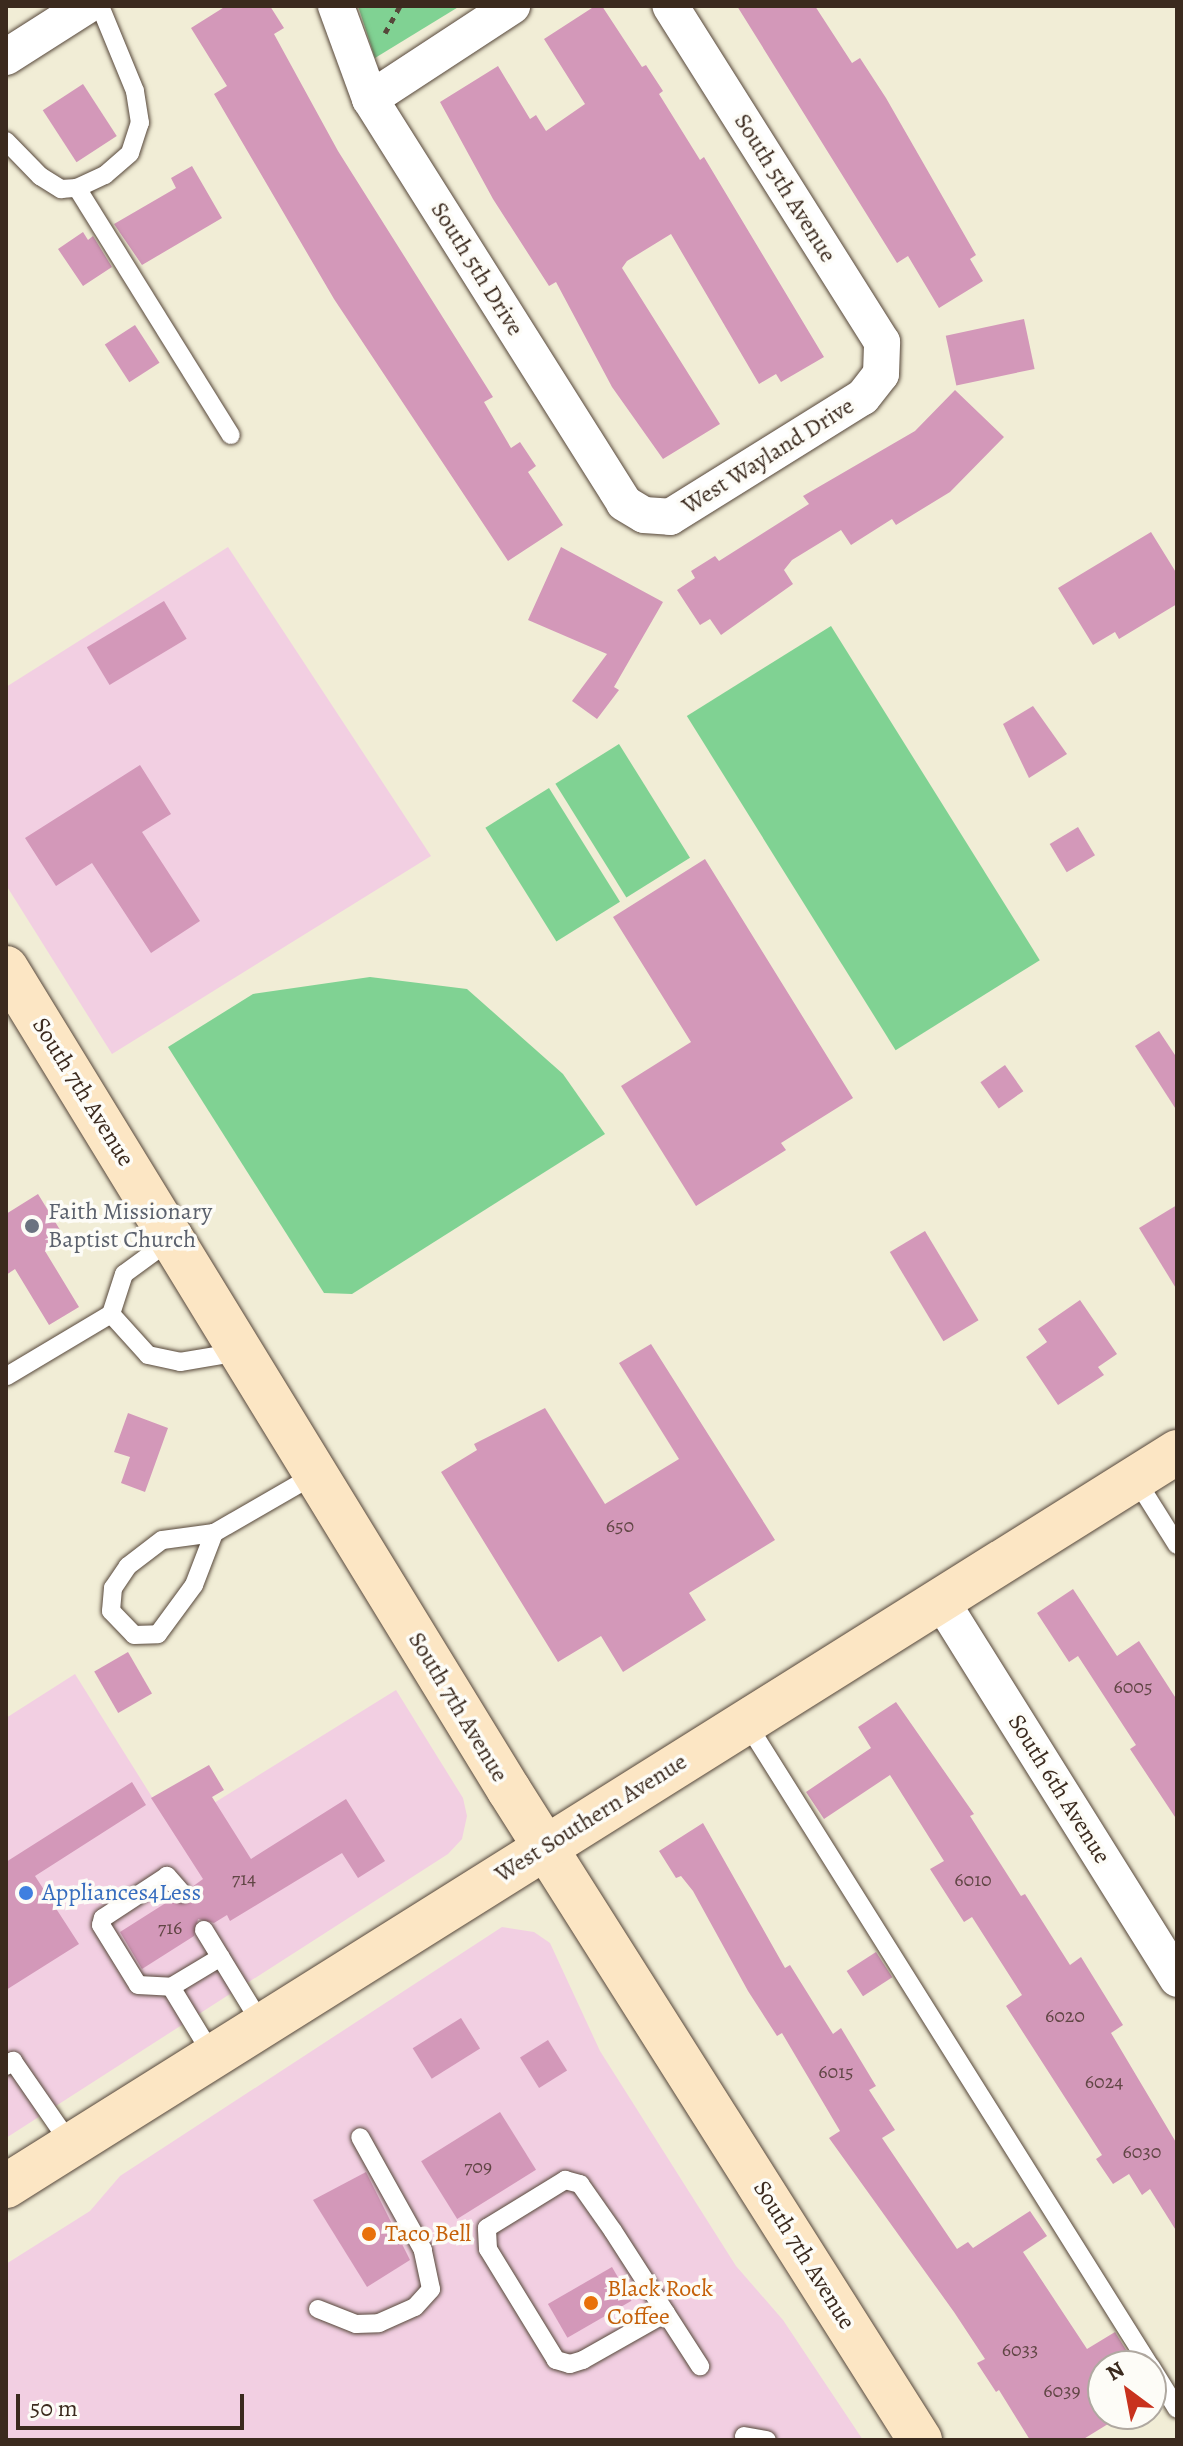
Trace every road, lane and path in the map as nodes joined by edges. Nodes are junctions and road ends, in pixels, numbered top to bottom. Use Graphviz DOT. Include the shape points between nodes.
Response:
graph roads {
  1 [pos="86,6"];
  2 [pos="100,6"];
  3 [pos="336,6"];
  4 [pos="400,6"];
  5 [pos="512,6"];
  6 [pos="670,6"];
  7 [pos="385,33"];
  8 [pos="6,57"];
  9 [pos="370,99"];
  10 [pos="6,141"];
  11 [pos="77,188"];
  12 [pos="881,374"];
  13 [pos="231,435"];
  14 [pos="644,515"];
  15 [pos="6,968"];
  16 [pos="173,1238"];
  17 [pos="111,1314"];
  18 [pos="242,1352"];
  19 [pos="7,1376"];
  20 [pos="1177,1452"];
  21 [pos="316,1474"];
  22 [pos="1135,1478"];
  23 [pos="214,1533"];
  24 [pos="1177,1545"];
  25 [pos="940,1599"];
  26 [pos="746,1722"];
  27 [pos="546,1847"];
  28 [pos="182,1893"];
  29 [pos="204,1930"];
  30 [pos="221,1957"];
  31 [pos="1177,1979"];
  32 [pos="171,1987"];
  33 [pos="262,2025"];
  34 [pos="213,2056"];
  35 [pos="6,2066"];
  36 [pos="360,2137"];
  37 [pos="71,2145"];
  38 [pos="8,2181"];
  39 [pos="318,2309"];
  40 [pos="666,2313"];
  41 [pos="1140,2350"];
  42 [pos="700,2366"];
  43 [pos="744,2436"];
  44 [pos="767,2440"];
  45 [pos="920,2440"];
  1 -- 8 [label="street"];
  2 -- 11 [label="lane" via="135,91 140,123 130,153 105,175"];
  3 -- 9 [label="street, South 5th Drive"];
  4 -- 7 [label="path"];
  5 -- 9 [label="street"];
  6 -- 12 [label="street, South 5th Avenue" via="882,342"];
  9 -- 14 [label="street, South 5th Drive" via="624,503"];
  10 -- 11 [label="lane" via="40,176 61,189"];
  11 -- 13 [label="lane"];
  12 -- 14 [label="street, West Wayland Drive" via="863,397 670,517"];
  15 -- 16 [label="main road, South 7th Avenue"];
  16 -- 17 [label="lane" via="124,1274"];
  16 -- 18 [label="main road, South 7th Avenue"];
  17 -- 18 [label="lane" via="148,1355 180,1362"];
  17 -- 19 [label="lane" via="81,1337"];
  18 -- 21 [label="main road, South 7th Avenue"];
  20 -- 22 [label="main road, West Southern Avenue"];
  21 -- 23 [label="lane"];
  21 -- 27 [label="main road, South 7th Avenue"];
  22 -- 24 [label="lane"];
  22 -- 25 [label="main road, West Southern Avenue"];
  23 -- 23 [label="lane" via="162,1540 128,1566 113,1588 111,1611 134,1635 158,1634 194,1585"];
  25 -- 26 [label="main road, West Southern Avenue"];
  25 -- 31 [label="street, South 6th Avenue"];
  26 -- 27 [label="main road, West Southern Avenue"];
  26 -- 41 [label="lane"];
  27 -- 33 [label="main road, West Southern Avenue"];
  27 -- 45 [label="main road, South 7th Avenue"];
  28 -- 32 [label="lane" via="167,1876 103,1918 101,1925 138,1985"];
  29 -- 30 [label="lane"];
  30 -- 32 [label="lane"];
  30 -- 33 [label="lane"];
  32 -- 34 [label="lane"];
  33 -- 34 [label="main road, West Southern Avenue"];
  34 -- 37 [label="main road, West Southern Avenue"];
  35 -- 37 [label="lane" via="13,2061"];
  36 -- 39 [label="lane" via="423,2250 431,2289 415,2307 379,2323 356,2324"];
  37 -- 38 [label="main road, West Southern Avenue"];
  40 -- 40 [label="lane" via="583,2360 556,2360 488,2249 487,2228 565,2180 580,2184"];
  40 -- 42 [label="lane"];
  43 -- 44 [label="lane"];
}
